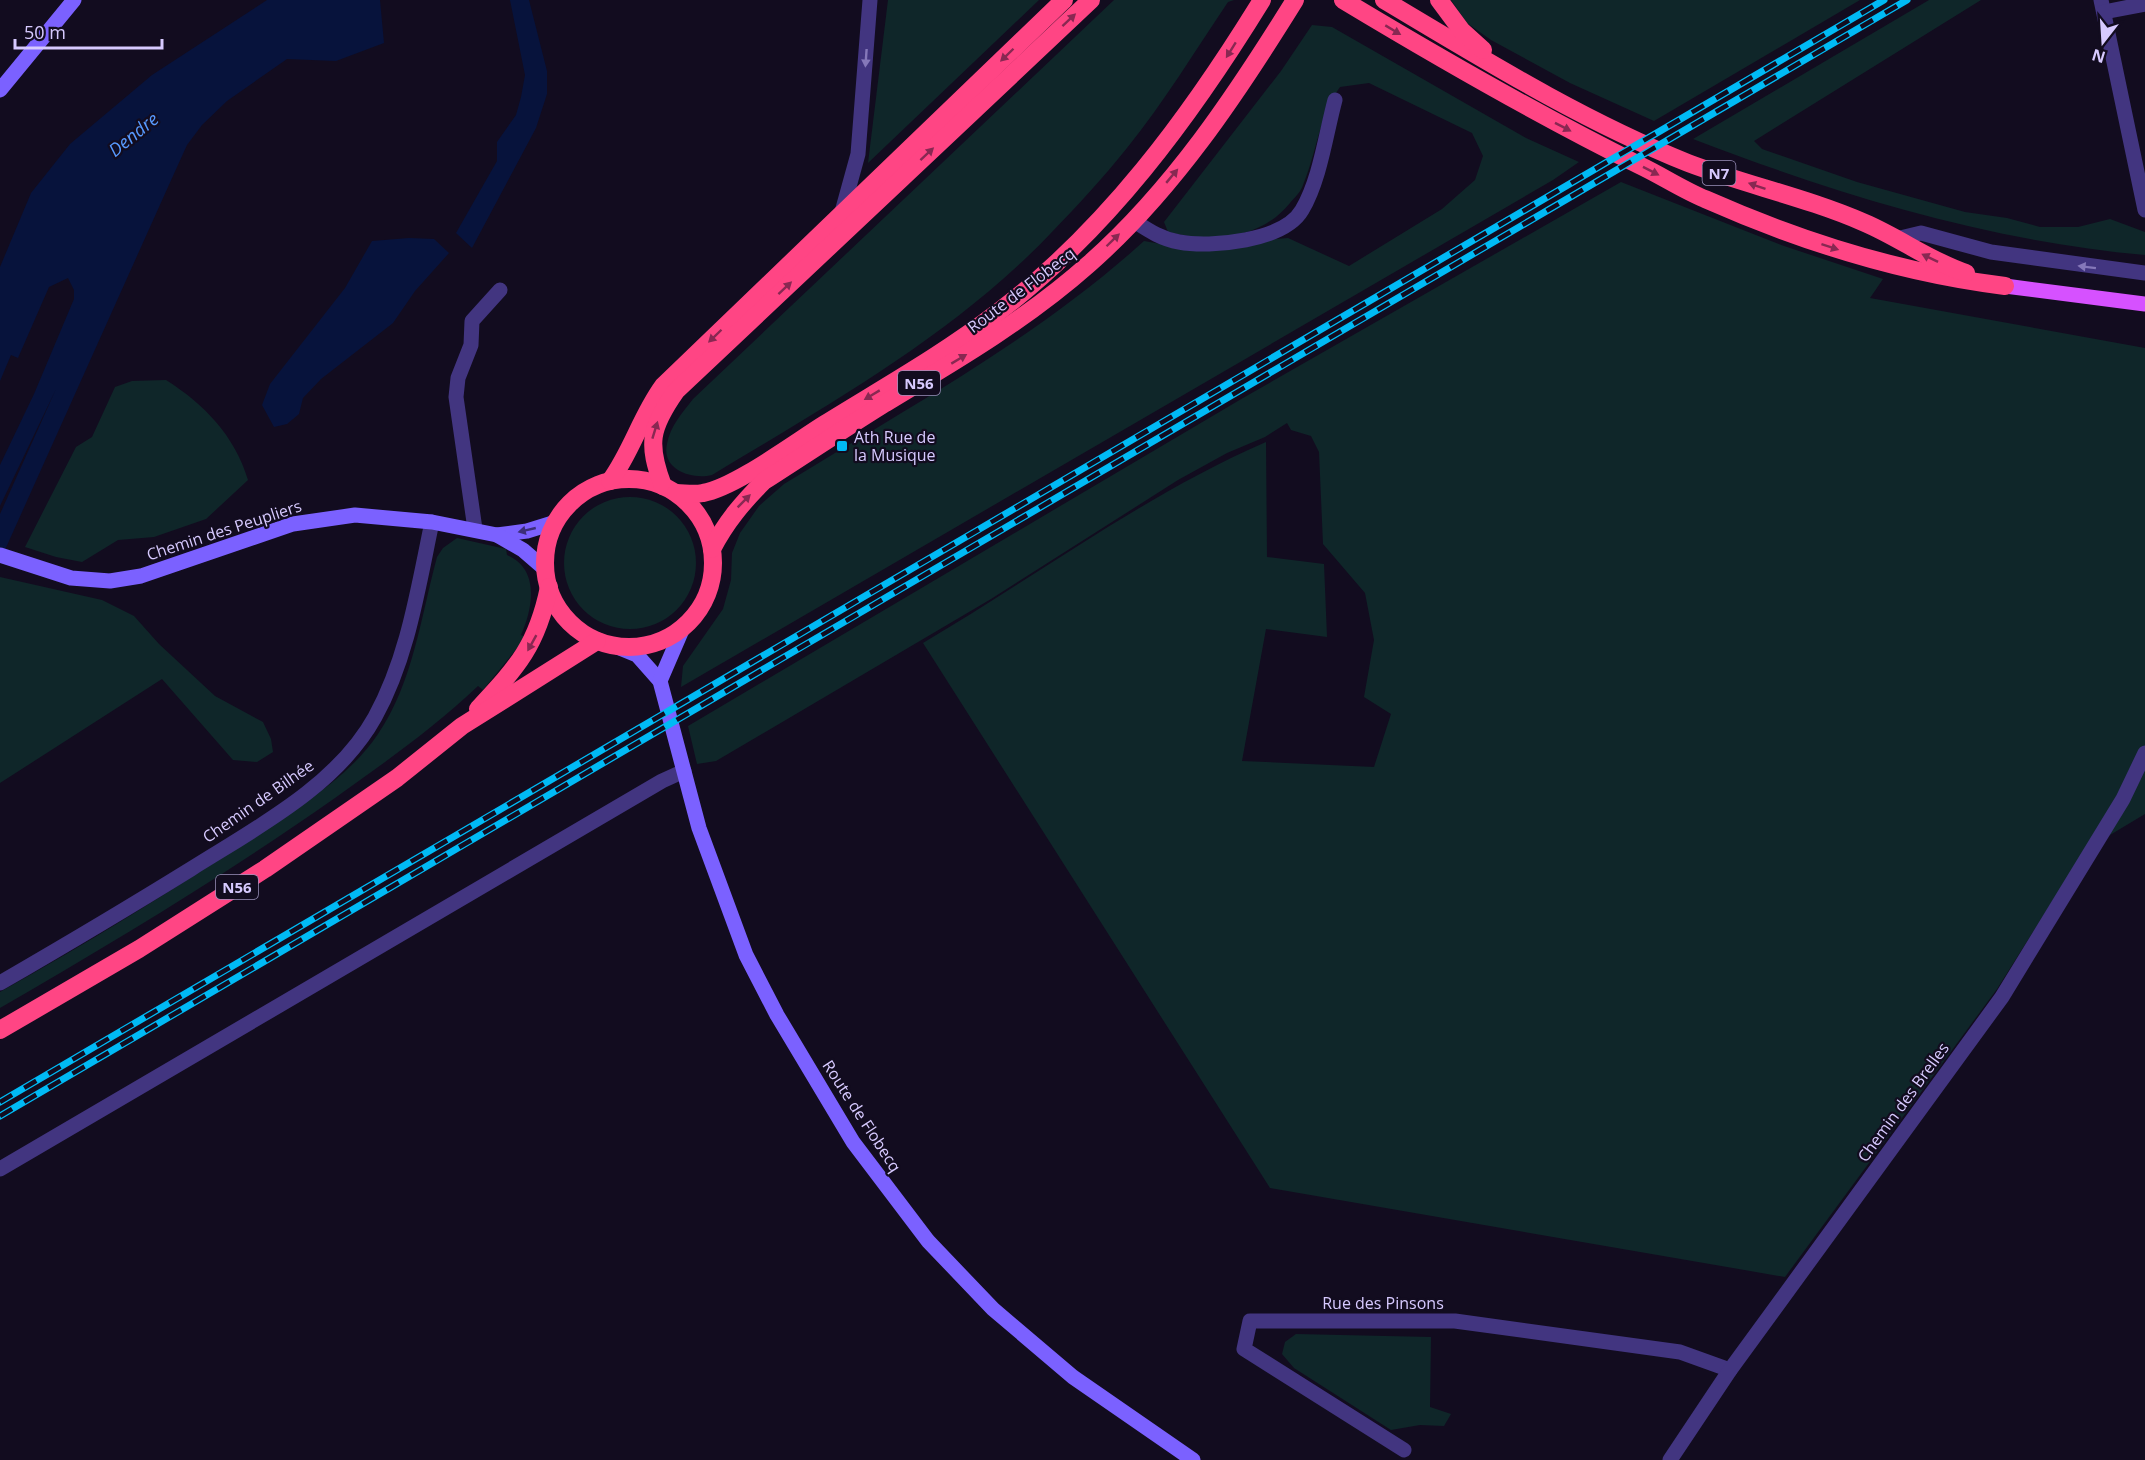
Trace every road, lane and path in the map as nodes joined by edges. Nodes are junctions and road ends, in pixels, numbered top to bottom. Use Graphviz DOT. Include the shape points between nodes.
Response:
graph roads {
  1 [pos="74,0"];
  2 [pos="870,0"];
  3 [pos="1064,0"];
  4 [pos="1091,0"];
  5 [pos="1262,0"];
  6 [pos="1295,0"];
  7 [pos="1343,0"];
  8 [pos="1384,0"];
  9 [pos="1438,0"];
  10 [pos="2145,4"];
  11 [pos="2103,6"];
  12 [pos="1505,73"];
  13 [pos="0,90"];
  14 [pos="1335,100"];
  15 [pos="2145,210"];
  16 [pos="842,212"];
  17 [pos="1134,221"];
  18 [pos="1896,239"];
  19 [pos="2145,273"];
  20 [pos="2005,286"];
  21 [pos="500,291"];
  22 [pos="2145,304"];
  23 [pos="610,481"];
  24 [pos="669,490"];
  25 [pos="432,522"];
  26 [pos="556,522"];
  27 [pos="475,529"];
  28 [pos="497,535"];
  29 [pos="712,549"];
  30 [pos="0,555"];
  31 [pos="545,569"];
  32 [pos="549,587"];
  33 [pos="681,630"];
  34 [pos="597,641"];
  35 [pos="615,646"];
  36 [pos="660,681"];
  37 [pos="462,726"];
  38 [pos="2145,753"];
  39 [pos="684,771"];
  40 [pos="0,983"];
  41 [pos="0,1030"];
  42 [pos="0,1169"];
  43 [pos="1730,1370"];
  44 [pos="1404,1450"];
  45 [pos="1193,1460"];
  46 [pos="1670,1460"];
  1 -- 13 [label="street"];
  2 -- 16 [label="street, one-way" via="858,154"];
  3 -- 16 [label="highway, one-way"];
  24 -- 4 [label="highway, one-way" via="651,446 655,426 676,391"];
  5 -- 24 [label="highway, Route de Flobecq / N56, one-way" via="1222,65 1142,172 1094,225 999,312 940,354 753,469 701,494"];
  17 -- 6 [label="highway, Route de Flobecq / N56, one-way" via="1239,90"];
  7 -- 20 [label="highway, one-way" via="1537,114 1745,217 1875,262 1949,279"];
  8 -- 12 [label="highway, N7"];
  9 -- 12 [label="highway" via="1462,31"];
  10 -- 11 [label="street"];
  11 -- 15 [label="street"];
  18 -- 12 [label="highway, N7, one-way" via="1864,223 1689,163"];
  14 -- 17 [label="street" via="1302,212 1276,232 1234,241 1180,243 1155,235"];
  16 -- 23 [label="highway, one-way" via="663,386"];
  29 -- 17 [label="highway, Route de Flobecq / N56, one-way" via="737,507 764,482 1005,330 1089,265"];
  19 -- 18 [label="street, one-way" via="1991,252 1921,233"];
  20 -- 18 [label="highway, N7, one-way" via="1949,267"];
  20 -- 22 [label="main road, N7"];
  21 -- 27 [label="street" via="472,321 471,345 458,378 456,397"];
  23 -- 24 [label="highway, N56" via="644,481"];
  23 -- 26 [label="highway, N56" via="577,497"];
  24 -- 29 [label="highway, N56" via="700,518"];
  25 -- 27 [label="street, Chemin des Peupliers"];
  25 -- 30 [label="street, Chemin des Peupliers" via="355,515 293,524 141,576 110,580 71,578"];
  25 -- 40 [label="street, Chemin de Bilhée" via="407,635 390,688 356,747 329,774 242,837"];
  26 -- 28 [label="street, Chemin des Peupliers, one-way"];
  26 -- 31 [label="highway, N56" via="549,537"];
  27 -- 28 [label="street, Chemin des Peupliers"];
  28 -- 31 [label="street, Chemin des Peupliers"];
  29 -- 33 [label="highway, N56" via="714,567 704,602"];
  31 -- 32 [label="highway, N56"];
  32 -- 34 [label="highway, N56" via="567,620"];
  32 -- 37 [label="highway, N56, one-way" via="536,636 523,658"];
  33 -- 35 [label="highway, N56" via="639,647"];
  33 -- 36 [label="street"];
  34 -- 35 [label="highway, N56"];
  34 -- 37 [label="highway, N56"];
  35 -- 36 [label="street, Route de Flobecq" via="637,655"];
  36 -- 39 [label="street, Route de Flobecq"];
  37 -- 41 [label="highway, N56" via="397,778 265,869"];
  38 -- 43 [label="street, Chemin des Brelles" via="2123,799 2002,997"];
  39 -- 42 [label="street"];
  39 -- 45 [label="street, Route de Flobecq" via="702,837 746,955 814,1078 892,1197 957,1274 993,1309 1073,1377"];
  43 -- 44 [label="street, Rue des Pinsons" via="1680,1352 1455,1321 1250,1321 1244,1349"];
  43 -- 46 [label="street, Chemin des Brelles"];
}
